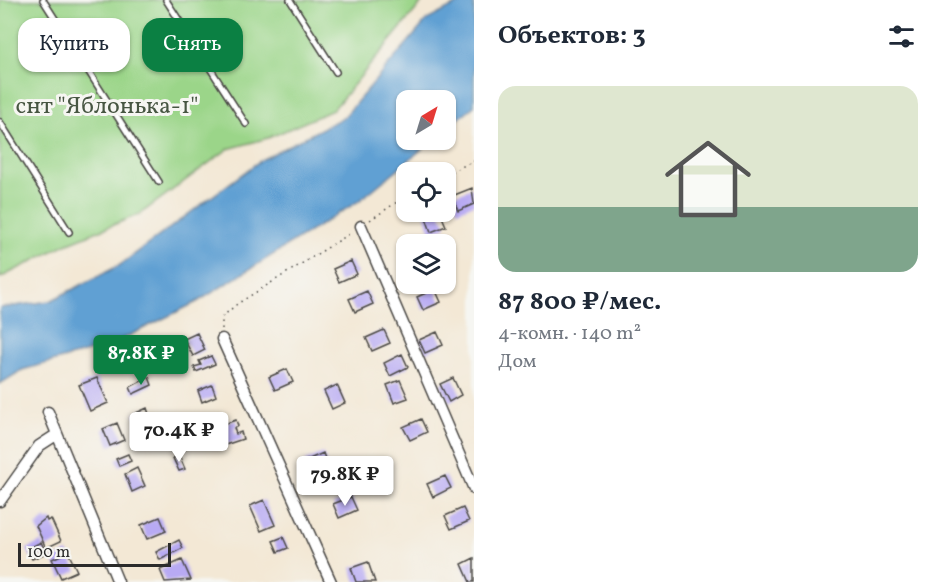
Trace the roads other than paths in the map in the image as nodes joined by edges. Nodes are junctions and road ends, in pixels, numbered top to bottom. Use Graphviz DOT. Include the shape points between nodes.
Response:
graph roads {
  1 [pos="43,0"];
  2 [pos="166,0"];
  3 [pos="290,0"];
  4 [pos="336,72"];
  5 [pos="0,122"];
  6 [pos="246,124"];
  7 [pos="159,182"];
  8 [pos="361,226"];
  9 [pos="69,232"];
  10 [pos="222,339"];
  11 [pos="48,412"];
  12 [pos="56,435"];
  13 [pos="474,489"];
  14 [pos="0,501"];
  15 [pos="118,582"];
  16 [pos="331,582"];
  1 -- 7 [label="lane"];
  2 -- 6 [label="lane"];
  3 -- 4 [label="lane"];
  5 -- 9 [label="lane"];
  8 -- 13 [label="street"];
  10 -- 16 [label="street"];
  11 -- 12 [label="street"];
  12 -- 14 [label="street" via="34,451"];
  12 -- 15 [label="street"];
}
